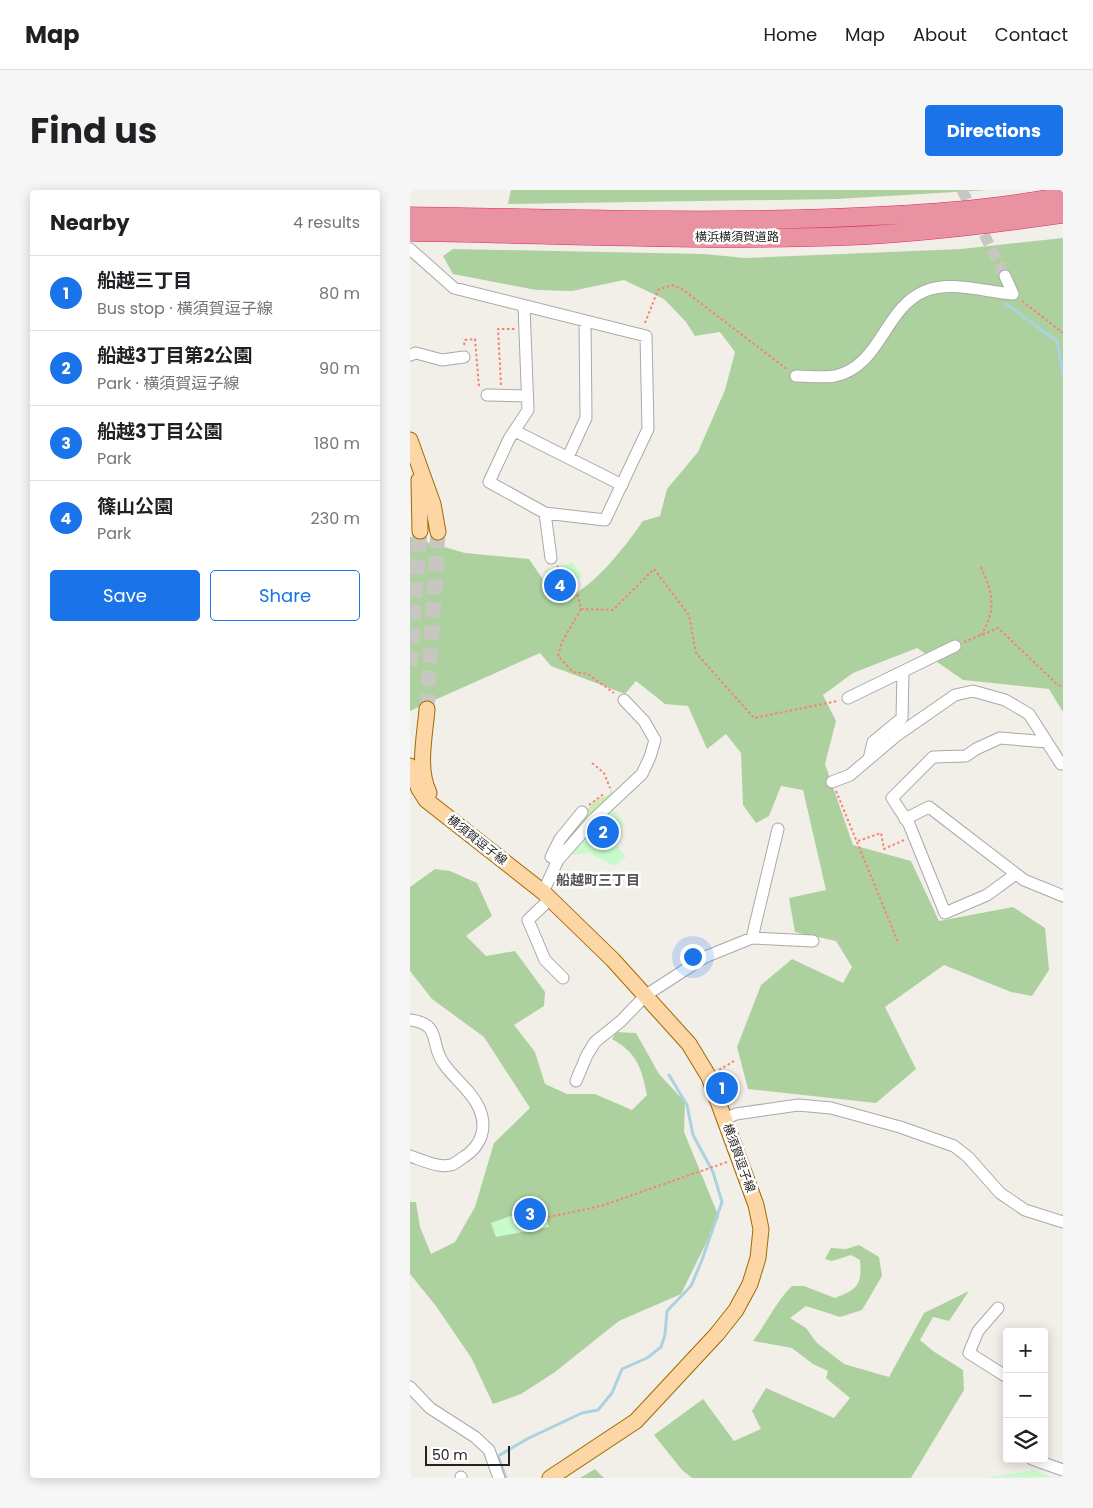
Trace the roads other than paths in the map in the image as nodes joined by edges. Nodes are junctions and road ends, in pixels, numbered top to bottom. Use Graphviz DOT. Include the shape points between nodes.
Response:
graph roads {
  1 [pos="1063,196"];
  2 [pos="1063,214"];
  3 [pos="410,216"];
  4 [pos="414,232"];
  5 [pos="410,248"];
  6 [pos="1005,276"];
  7 [pos="524,306"];
  8 [pos="584,321"];
  9 [pos="410,355"];
  10 [pos="464,357"];
  11 [pos="796,376"];
  12 [pos="487,391"];
  13 [pos="527,396"];
  14 [pos="515,431"];
  15 [pos="410,441"];
  16 [pos="568,457"];
  17 [pos="622,485"];
  18 [pos="545,513"];
  19 [pos="420,531"];
  20 [pos="438,532"];
  21 [pos="551,558"];
  22 [pos="955,646"];
  23 [pos="903,672"];
  24 [pos="848,698"];
  25 [pos="624,700"];
  26 [pos="427,709"];
  27 [pos="1047,742"];
  28 [pos="869,759"];
  29 [pos="1061,764"];
  30 [pos="410,766"];
  31 [pos="832,782"];
  32 [pos="436,808"];
  33 [pos="582,812"];
  34 [pos="905,818"];
  35 [pos="778,829"];
  36 [pos="558,860"];
  37 [pos="1020,877"];
  38 [pos="546,895"];
  39 [pos="1063,896"];
  40 [pos="752,938"];
  41 [pos="813,940"];
  42 [pos="563,978"];
  43 [pos="646,995"];
  44 [pos="410,1020"];
  45 [pos="576,1081"];
  46 [pos="725,1119"];
  47 [pos="410,1156"];
  48 [pos="1063,1222"];
  49 [pos="998,1308"];
  50 [pos="1003,1374"];
  51 [pos="412,1394"];
  52 [pos="1043,1463"];
  53 [pos="1063,1470"];
  54 [pos="551,1476"];
  55 [pos="499,1478"];
  1 -- 3 [label="highway, 横浜横須賀道路" via="965,210 766,220"];
  2 -- 4 [label="highway, 横浜横須賀道路" via="969,227 848,236"];
  5 -- 7 [label="street" via="454,288"];
  6 -- 11 [label="street" via="1013,294 943,286 924,291 904,307 866,359 851,371 833,376"];
  7 -- 8 [label="street"];
  7 -- 13 [label="street"];
  8 -- 16 [label="street" via="586,418"];
  8 -- 17 [label="street" via="646,336 648,429"];
  9 -- 10 [label="street" via="416,353 442,360"];
  12 -- 13 [label="street" via="502,396"];
  13 -- 14 [label="street" via="528,410"];
  14 -- 16 [label="street"];
  14 -- 18 [label="street" via="489,482"];
  15 -- 19 [label="main road" via="418,480"];
  15 -- 20 [label="main road" via="433,504"];
  16 -- 17 [label="street"];
  17 -- 18 [label="street" via="605,520"];
  18 -- 21 [label="street"];
  22 -- 23 [label="street"];
  23 -- 24 [label="street"];
  23 -- 28 [label="street" via="902,718 873,742"];
  25 -- 36 [label="street" via="644,720 655,740 650,757 642,774 595,818"];
  26 -- 32 [label="main road, 横須賀逗子線" via="424,776"];
  27 -- 28 [label="street" via="1030,714 1005,700 973,691 955,695"];
  27 -- 29 [label="street"];
  27 -- 34 [label="street" via="1000,738 966,756 933,757 892,798"];
  28 -- 31 [label="street" via="850,775"];
  30 -- 32 [label="main road, 横須賀逗子線" via="419,789"];
  32 -- 38 [label="main road, 横須賀逗子線"];
  33 -- 36 [label="street" via="560,839 551,857"];
  34 -- 37 [label="street" via="928,807"];
  34 -- 37 [label="street" via="945,913"];
  35 -- 40 [label="street"];
  36 -- 38 [label="street"];
  37 -- 39 [label="street"];
  38 -- 42 [label="street" via="528,920 545,960"];
  38 -- 43 [label="main road, 横須賀逗子線"];
  40 -- 41 [label="street"];
  40 -- 43 [label="street" via="705,957"];
  43 -- 45 [label="street" via="596,1042"];
  43 -- 46 [label="main road, 横須賀逗子線" via="689,1044 709,1077"];
  44 -- 47 [label="street" via="427,1025 433,1032 443,1063 467,1088 484,1122 478,1146 451,1165 437,1165"];
  46 -- 48 [label="street" via="736,1114 798,1105 831,1108 900,1127 954,1146 1008,1199 1025,1210"];
  46 -- 54 [label="main road, 横須賀逗子線" via="756,1204 761,1229 758,1258 750,1284 736,1310 717,1334 636,1421"];
  49 -- 50 [label="street" via="978,1332 970,1353"];
  51 -- 55 [label="street" via="489,1450"];
  52 -- 53 [label="street"];
}
